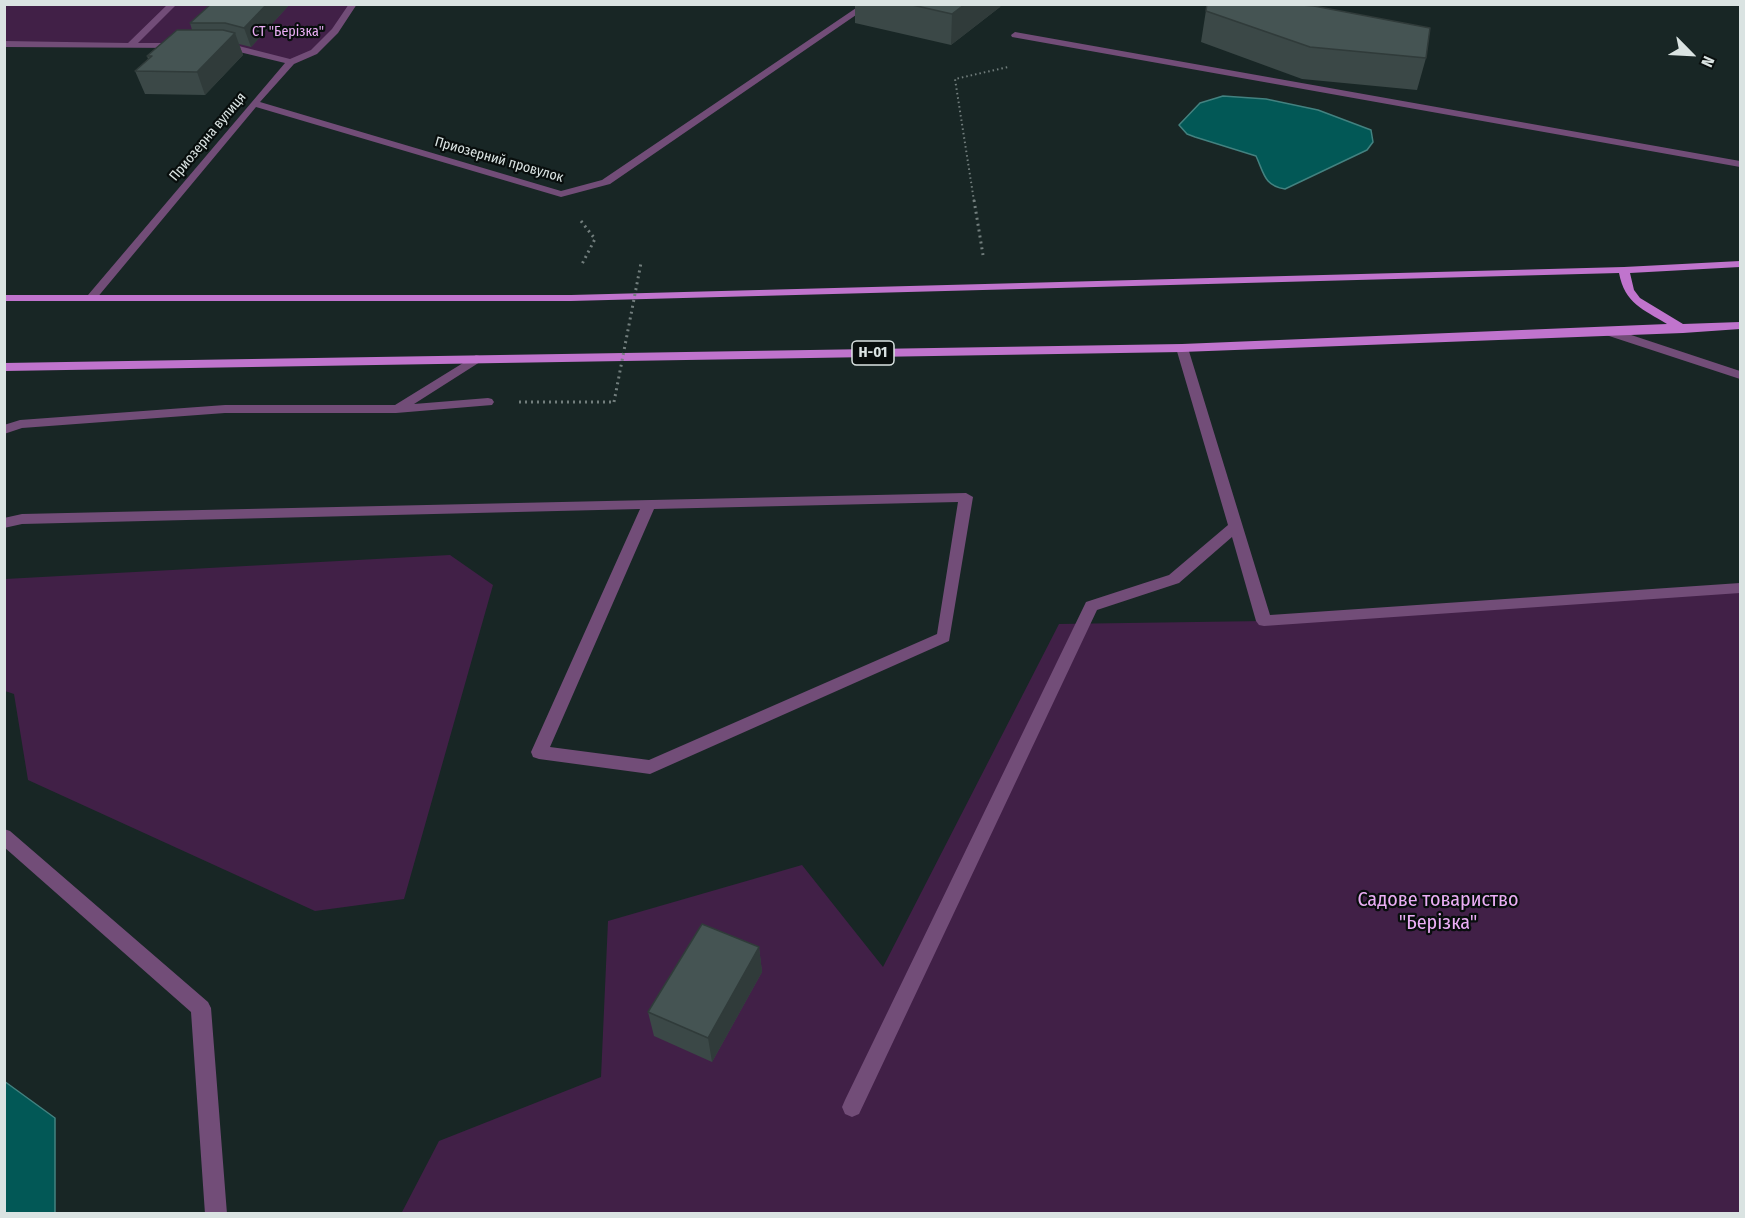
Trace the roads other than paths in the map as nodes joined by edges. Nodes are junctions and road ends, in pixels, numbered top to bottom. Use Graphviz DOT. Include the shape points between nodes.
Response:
graph roads {
  1 [pos="172,4"];
  2 [pos="353,4"];
  3 [pos="868,4"];
  4 [pos="1015,35"];
  5 [pos="4,44"];
  6 [pos="130,46"];
  7 [pos="184,46"];
  8 [pos="208,47"];
  9 [pos="291,62"];
  10 [pos="254,103"];
  11 [pos="1740,164"];
  12 [pos="1740,264"];
  13 [pos="1624,270"];
  14 [pos="92,297"];
  15 [pos="4,298"];
  16 [pos="1740,325"];
  17 [pos="1683,329"];
  18 [pos="1607,332"];
  19 [pos="1182,348"];
  20 [pos="476,359"];
  21 [pos="4,367"];
  22 [pos="1740,375"];
  23 [pos="488,402"];
  24 [pos="396,409"];
  25 [pos="4,430"];
  26 [pos="650,504"];
  27 [pos="4,523"];
  28 [pos="1236,526"];
  29 [pos="1740,588"];
  30 [pos="4,836"];
  31 [pos="852,1107"];
  32 [pos="216,1214"];
  1 -- 6 [label="street"];
  2 -- 9 [label="street, Приозерна вулиця" via="335,31 314,52"];
  3 -- 10 [label="street, Приозерний провулок" via="606,182 561,194"];
  4 -- 11 [label="street"];
  5 -- 6 [label="street"];
  6 -- 7 [label="street"];
  8 -- 9 [label="street" via="231,47"];
  9 -- 10 [label="street, Приозерна вулиця"];
  10 -- 14 [label="street, Приозерна вулиця"];
  12 -- 13 [label="main road"];
  13 -- 14 [label="main road" via="571,298"];
  13 -- 17 [label="main road" via="1628,290 1636,300"];
  14 -- 15 [label="main road"];
  16 -- 17 [label="main road, Н-01"];
  17 -- 18 [label="main road, Н-01"];
  18 -- 19 [label="main road, Н-01"];
  18 -- 22 [label="street"];
  19 -- 20 [label="main road, Н-01"];
  19 -- 28 [label="street"];
  20 -- 21 [label="main road, Н-01"];
  20 -- 24 [label="street"];
  23 -- 24 [label="street"];
  24 -- 25 [label="street" via="225,409 20,424"];
  26 -- 26 [label="street" via="966,497 944,637 650,767 539,752"];
  26 -- 27 [label="street" via="22,519"];
  28 -- 29 [label="street" via="1264,621"];
  28 -- 31 [label="street" via="1174,579 1090,606"];
  30 -- 32 [label="street" via="201,1008"];
}
